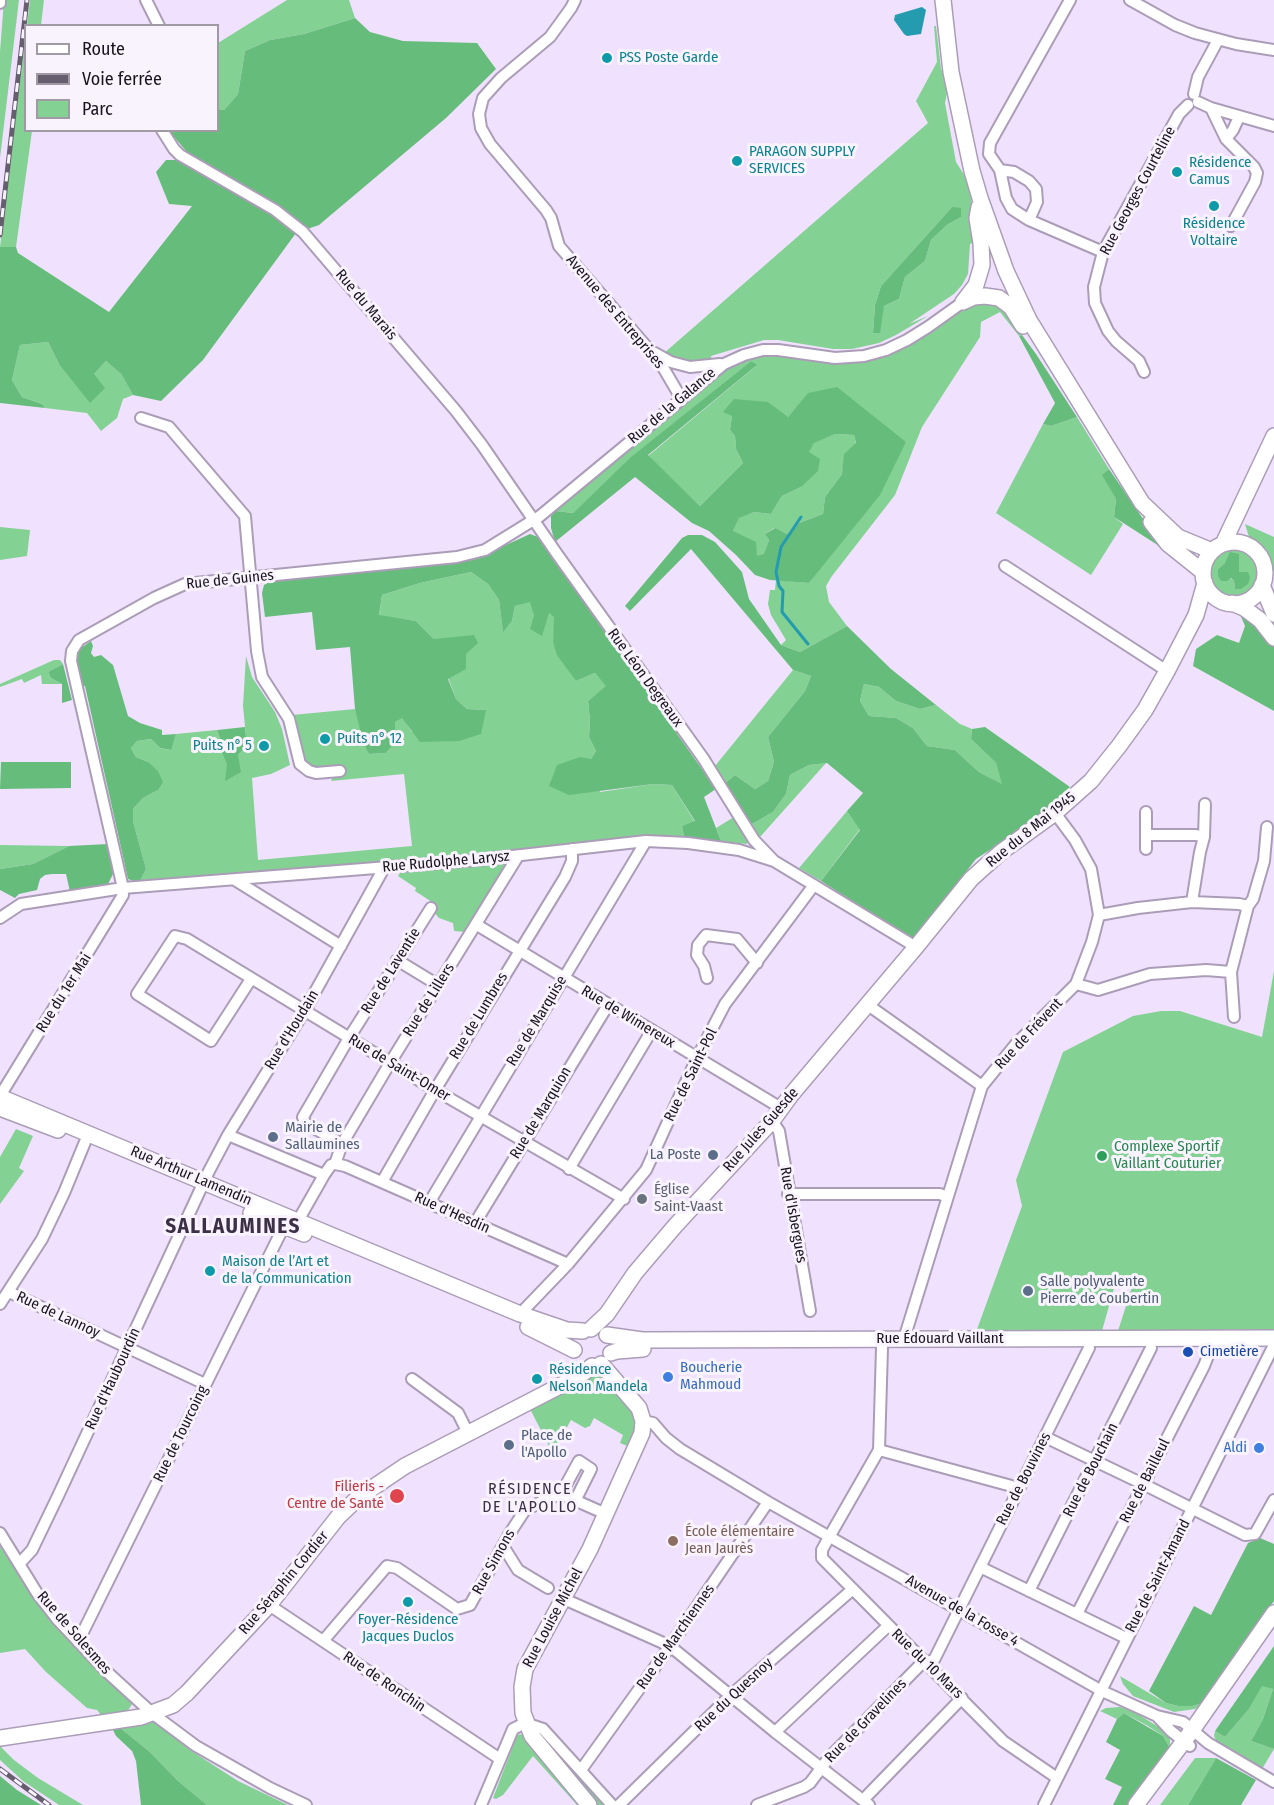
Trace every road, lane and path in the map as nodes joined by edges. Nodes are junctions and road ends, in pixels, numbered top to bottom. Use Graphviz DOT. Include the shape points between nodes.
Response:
graph roads {
  1 [pos="146,0"];
  2 [pos="575,0"];
  3 [pos="943,0"];
  4 [pos="953,0"];
  5 [pos="1070,0"];
  6 [pos="1130,0"];
  7 [pos="158,24"];
  8 [pos="1218,39"];
  9 [pos="1274,50"];
  10 [pos="1194,100"];
  11 [pos="1211,108"];
  12 [pos="960,109"];
  13 [pos="1239,117"];
  14 [pos="1274,126"];
  15 [pos="163,132"];
  16 [pos="1226,139"];
  17 [pos="1000,170"];
  18 [pos="980,198"];
  19 [pos="1029,220"];
  20 [pos="1231,226"];
  21 [pos="1103,252"];
  22 [pos="963,302"];
  23 [pos="1040,339"];
  24 [pos="650,350"];
  25 [pos="724,364"];
  26 [pos="1144,372"];
  27 [pos="681,398"];
  28 [pos="141,418"];
  29 [pos="1274,436"];
  30 [pos="1142,503"];
  31 [pos="1238,515"];
  32 [pos="533,519"];
  33 [pos="1244,543"];
  34 [pos="1217,548"];
  35 [pos="1005,566"];
  36 [pos="250,577"];
  37 [pos="1204,578"];
  38 [pos="1262,585"];
  39 [pos="1230,603"];
  40 [pos="1274,614"];
  41 [pos="1196,615"];
  42 [pos="1274,638"];
  43 [pos="1167,670"];
  44 [pos="340,771"];
  45 [pos="1205,804"];
  46 [pos="1146,812"];
  47 [pos="1055,813"];
  48 [pos="1267,827"];
  49 [pos="1146,835"];
  50 [pos="1204,837"];
  51 [pos="754,840"];
  52 [pos="646,841"];
  53 [pos="572,849"];
  54 [pos="1146,849"];
  55 [pos="751,853"];
  56 [pos="518,856"];
  57 [pos="770,859"];
  58 [pos="384,868"];
  59 [pos="235,880"];
  60 [pos="814,885"];
  61 [pos="123,888"];
  62 [pos="1192,902"];
  63 [pos="1248,906"];
  64 [pos="431,908"];
  65 [pos="1099,915"];
  66 [pos="0,918"];
  67 [pos="477,925"];
  68 [pos="341,946"];
  69 [pos="916,947"];
  70 [pos="519,950"];
  71 [pos="397,960"];
  72 [pos="757,963"];
  73 [pos="1231,972"];
  74 [pos="562,978"];
  75 [pos="707,978"];
  76 [pos="251,979"];
  77 [pos="1076,984"];
  78 [pos="438,985"];
  79 [pos="608,1005"];
  80 [pos="867,1005"];
  81 [pos="305,1010"];
  82 [pos="1234,1017"];
  83 [pos="652,1030"];
  84 [pos="349,1038"];
  85 [pos="697,1058"];
  86 [pos="390,1063"];
  87 [pos="982,1086"];
  88 [pos="435,1090"];
  89 [pos="0,1097"];
  90 [pos="0,1108"];
  91 [pos="781,1108"];
  92 [pos="480,1116"];
  93 [pos="772,1121"];
  94 [pos="228,1135"];
  95 [pos="85,1142"];
  96 [pos="523,1142"];
  97 [pos="342,1144"];
  98 [pos="335,1164"];
  99 [pos="569,1169"];
  100 [pos="324,1175"];
  101 [pos="382,1182"];
  102 [pos="202,1187"];
  103 [pos="788,1194"];
  104 [pos="947,1197"];
  105 [pos="624,1199"];
  106 [pos="429,1203"];
  107 [pos="475,1223"];
  108 [pos="292,1226"];
  109 [pos="568,1264"];
  110 [pos="9,1292"];
  111 [pos="0,1304"];
  112 [pos="810,1311"];
  113 [pos="520,1314"];
  114 [pos="596,1332"];
  115 [pos="904,1339"];
  116 [pos="1213,1343"];
  117 [pos="1274,1344"];
  118 [pos="127,1348"];
  119 [pos="882,1348"];
  120 [pos="1089,1348"];
  121 [pos="1151,1348"];
  122 [pos="575,1354"];
  123 [pos="601,1361"];
  124 [pos="412,1379"];
  125 [pos="566,1382"];
  126 [pos="205,1384"];
  127 [pos="643,1421"];
  128 [pos="468,1433"];
  129 [pos="1045,1437"];
  130 [pos="879,1450"];
  131 [pos="1096,1461"];
  132 [pos="1143,1484"];
  133 [pos="1019,1488"];
  134 [pos="561,1494"];
  135 [pos="576,1499"];
  136 [pos="1274,1500"];
  137 [pos="768,1502"];
  138 [pos="1193,1509"];
  139 [pos="606,1514"];
  140 [pos="0,1533"];
  141 [pos="830,1536"];
  142 [pos="503,1546"];
  143 [pos="20,1563"];
  144 [pos="980,1567"];
  145 [pos="548,1588"];
  146 [pos="853,1589"];
  147 [pos="1029,1591"];
  148 [pos="564,1599"];
  149 [pos="269,1605"];
  150 [pos="959,1609"];
  151 [pos="1274,1613"];
  152 [pos="1077,1614"];
  153 [pos="888,1626"];
  154 [pos="1274,1629"];
  155 [pos="1126,1638"];
  156 [pos="323,1641"];
  157 [pos="78,1642"];
  158 [pos="670,1646"];
  159 [pos="927,1663"];
  160 [pos="1102,1691"];
  161 [pos="730,1696"];
  162 [pos="962,1698"];
  163 [pos="153,1714"];
  164 [pos="525,1723"];
  165 [pos="775,1732"];
  166 [pos="0,1738"];
  167 [pos="1191,1738"];
  168 [pos="500,1759"];
  169 [pos="821,1768"];
  170 [pos="581,1770"];
  171 [pos="1058,1778"];
  172 [pos="1274,1782"];
  173 [pos="866,1802"];
  174 [pos="306,1805"];
  175 [pos="482,1805"];
  176 [pos="589,1805"];
  177 [pos="612,1805"];
  178 [pos="619,1805"];
  179 [pos="757,1805"];
  180 [pos="1044,1805"];
  181 [pos="1136,1805"];
  182 [pos="1148,1805"];
  1 -- 7 [label="street"];
  2 -- 24 [label="street, Avenue des Entreprises" via="550,37 501,78 483,99 481,128 489,144 546,210 559,246"];
  3 -- 12 [label="main road" via="951,72"];
  4 -- 12 [label="main road"];
  5 -- 17 [label="street" via="990,143 989,154"];
  6 -- 8 [label="street" via="1175,25"];
  8 -- 9 [label="street"];
  8 -- 10 [label="street, Rue Georges Courteline" via="1198,77"];
  10 -- 11 [label="street"];
  10 -- 21 [label="street, Rue Georges Courteline" via="1179,114"];
  11 -- 13 [label="street"];
  11 -- 16 [label="street"];
  12 -- 18 [label="main road"];
  13 -- 14 [label="street"];
  13 -- 16 [label="street"];
  15 -- 32 [label="street, Rue du Marais" via="180,155 275,210 308,237 456,411"];
  16 -- 20 [label="street" via="1257,173"];
  17 -- 19 [label="street" via="1008,204"];
  17 -- 19 [label="street" via="1014,172 1036,189 1037,202"];
  18 -- 22 [label="main road" via="977,218 982,265 976,285"];
  18 -- 23 [label="main road" via="1006,271"];
  19 -- 21 [label="street"];
  21 -- 26 [label="street, Rue Georges Courteline" via="1094,287 1095,303 1108,331"];
  22 -- 23 [label="main road" via="974,297 999,298 1011,307 1020,324"];
  22 -- 25 [label="street, Rue de la Galance" via="907,340 864,356 835,358 763,350"];
  23 -- 30 [label="main road"];
  24 -- 25 [label="street" via="670,362 690,367"];
  24 -- 27 [label="street, Avenue des Entreprises"];
  25 -- 27 [label="street, Rue de la Galance"];
  27 -- 32 [label="street, Rue de la Galance"];
  28 -- 36 [label="street" via="169,428 245,516"];
  29 -- 31 [label="main road"];
  30 -- 34 [label="main road" via="1178,537 1194,545"];
  30 -- 37 [label="main road" via="1149,520 1168,544"];
  31 -- 33 [label="main road"];
  31 -- 34 [label="main road"];
  32 -- 36 [label="street, Rue de Guines" via="473,554"];
  32 -- 51 [label="street, Rue Léon Degreaux" via="703,758"];
  33 -- 34 [label="main road"];
  33 -- 38 [label="main road" via="1263,562"];
  34 -- 37 [label="main road" via="1205,561"];
  35 -- 43 [label="street"];
  36 -- 44 [label="street" via="258,665 289,719 300,764 316,773"];
  36 -- 61 [label="street, Rue de Guines" via="176,587 83,637 72,651 74,679"];
  37 -- 39 [label="main road" via="1214,596"];
  37 -- 41 [label="main road, Rue du 8 Mai 1945"];
  38 -- 39 [label="main road" via="1248,600"];
  38 -- 40 [label="main road"];
  39 -- 41 [label="main road" via="1207,607"];
  39 -- 42 [label="main road" via="1260,620"];
  41 -- 43 [label="main road, Rue du 8 Mai 1945"];
  43 -- 47 [label="main road, Rue du 8 Mai 1945" via="1119,746 1091,781"];
  45 -- 50 [label="street"];
  46 -- 49 [label="street"];
  47 -- 65 [label="street" via="1091,868"];
  47 -- 69 [label="main road, Rue du 8 Mai 1945" via="971,879"];
  48 -- 63 [label="street" via="1264,861"];
  49 -- 50 [label="street"];
  49 -- 54 [label="street"];
  50 -- 62 [label="street"];
  51 -- 55 [label="street"];
  51 -- 57 [label="street, Rue Léon Degreaux"];
  52 -- 53 [label="street, Rue Rudolphe Larysz"];
  52 -- 55 [label="street, Rue Rudolphe Larysz"];
  52 -- 74 [label="street, Rue de Marquise"];
  53 -- 56 [label="street, Rue Rudolphe Larysz"];
  53 -- 70 [label="street, Rue de Lumbres" via="565,877"];
  55 -- 57 [label="street, Rue Rudolphe Larysz"];
  56 -- 58 [label="street, Rue Rudolphe Larysz"];
  56 -- 67 [label="street, Rue de Lillers"];
  57 -- 60 [label="street, Rue Léon Degreaux"];
  58 -- 59 [label="street, Rue Rudolphe Larysz"];
  58 -- 68 [label="street, Rue d'Houdain"];
  59 -- 61 [label="street, Rue Rudolphe Larysz"];
  59 -- 68 [label="street"];
  60 -- 69 [label="street, Rue Léon Degreaux"];
  60 -- 72 [label="street, Rue de Saint-Pol"];
  61 -- 66 [label="street, Rue Rudolphe Larysz" via="21,904"];
  61 -- 89 [label="street, Rue du 1er Mai" via="116,908"];
  62 -- 63 [label="street"];
  62 -- 65 [label="street"];
  63 -- 73 [label="street"];
  64 -- 71 [label="street, Rue de Laventie"];
  65 -- 77 [label="street"];
  67 -- 70 [label="street, Rue de Wimereux"];
  67 -- 78 [label="street, Rue de Lillers"];
  68 -- 81 [label="street, Rue d'Houdain"];
  69 -- 80 [label="main road, Rue Jules Guesde"];
  70 -- 74 [label="street, Rue de Wimereux"];
  70 -- 88 [label="street, Rue de Lumbres"];
  71 -- 78 [label="street"];
  71 -- 84 [label="street, Rue de Laventie"];
  72 -- 75 [label="street" via="737,939 706,935 698,945 697,956"];
  72 -- 85 [label="street, Rue de Saint-Pol" via="725,1004"];
  73 -- 77 [label="street" via="1150,974 1098,990"];
  73 -- 82 [label="street"];
  74 -- 79 [label="street, Rue de Wimereux"];
  74 -- 92 [label="street, Rue de Marquise"];
  76 -- 76 [label="street, Rue de Saint-Omer" via="187,939 175,936 137,994 211,1041"];
  76 -- 81 [label="street, Rue de Saint-Omer"];
  77 -- 87 [label="street, Rue de Frévent" via="1016,1044"];
  78 -- 86 [label="street, Rue de Lillers"];
  79 -- 83 [label="street, Rue de Wimereux"];
  79 -- 96 [label="street, Rue de Marquion"];
  80 -- 87 [label="street"];
  80 -- 91 [label="main road, Rue Jules Guesde"];
  81 -- 84 [label="street, Rue de Saint-Omer"];
  81 -- 94 [label="street, Rue d'Houdain"];
  83 -- 85 [label="street, Rue de Wimereux"];
  83 -- 99 [label="street"];
  84 -- 86 [label="street, Rue de Saint-Omer"];
  84 -- 97 [label="street, Rue de Laventie" via="303,1117 305,1123"];
  85 -- 91 [label="street, Rue de Wimereux"];
  85 -- 105 [label="street, Rue de Saint-Pol" via="646,1170"];
  86 -- 88 [label="street, Rue de Saint-Omer"];
  86 -- 97 [label="street, Rue de Lillers"];
  87 -- 104 [label="street, Rue de Frévent"];
  88 -- 92 [label="street, Rue de Saint-Omer"];
  88 -- 101 [label="street, Rue de Lumbres"];
  89 -- 102 [label="main road, Rue Arthur Lamendin"];
  90 -- 95 [label="main road, Rue Arthur Lamendin"];
  91 -- 93 [label="main road, Rue Jules Guesde"];
  92 -- 96 [label="street, Rue de Saint-Omer"];
  92 -- 106 [label="street, Rue de Marquise"];
  93 -- 103 [label="street, Rue d'Isbergues" via="779,1131"];
  93 -- 114 [label="main road, Rue Jules Guesde" via="635,1273"];
  94 -- 100 [label="street"];
  94 -- 102 [label="street, Rue d'Houdain"];
  95 -- 102 [label="main road, Rue Arthur Lamendin"];
  95 -- 110 [label="street" via="42,1239"];
  96 -- 99 [label="street, Rue de Saint-Omer"];
  96 -- 107 [label="street, Rue de Marquion"];
  97 -- 98 [label="street, Rue de Lillers"];
  98 -- 100 [label="street, Rue de Lillers"];
  98 -- 101 [label="street, Rue d'Hesdin"];
  99 -- 105 [label="street, Rue de Saint-Omer"];
  100 -- 108 [label="street, Rue de Lillers"];
  101 -- 106 [label="street, Rue d'Hesdin"];
  102 -- 108 [label="main road, Rue Arthur Lamendin"];
  102 -- 118 [label="street, Rue d'Haubourdin"];
  103 -- 104 [label="street"];
  103 -- 112 [label="street, Rue d'Isbergues"];
  104 -- 115 [label="street, Rue de Frévent"];
  105 -- 109 [label="street, Rue de Saint-Pol"];
  106 -- 107 [label="street, Rue d'Hesdin"];
  107 -- 109 [label="street, Rue d'Hesdin"];
  108 -- 113 [label="main road, Rue Arthur Lamendin"];
  108 -- 122 [label="main road, Rue Arthur Lamendin" via="545,1334"];
  108 -- 126 [label="street, Rue de Tourcoing" via="261,1270"];
  109 -- 113 [label="street"];
  110 -- 111 [label="street"];
  110 -- 118 [label="street, Rue de Lannoy"];
  113 -- 114 [label="main road, Rue Arthur Lamendin" via="558,1327"];
  114 -- 115 [label="main road, Rue Édouard Vaillant" via="642,1340"];
  114 -- 122 [label="main road" via="574,1342"];
  114 -- 123 [label="main road" via="611,1347"];
  115 -- 116 [label="main road, Rue Édouard Vaillant"];
  116 -- 117 [label="main road, Rue Édouard Vaillant"];
  116 -- 121 [label="main road, Rue Édouard Vaillant"];
  116 -- 132 [label="street, Rue de Bailleul"];
  117 -- 138 [label="street, Rue de Saint-Amand"];
  118 -- 126 [label="street, Rue de Lannoy"];
  118 -- 143 [label="street, Rue d'Haubourdin" via="32,1550"];
  119 -- 120 [label="main road, Rue Édouard Vaillant"];
  119 -- 123 [label="main road, Rue Édouard Vaillant" via="642,1349 616,1351"];
  119 -- 130 [label="street"];
  120 -- 121 [label="main road, Rue Édouard Vaillant"];
  120 -- 129 [label="street, Rue de Bouvines"];
  121 -- 131 [label="street, Rue de Bouchain"];
  122 -- 123 [label="main road" via="583,1364"];
  122 -- 125 [label="main road" via="574,1370"];
  123 -- 125 [label="main road, Rue Séraphin Cordier"];
  123 -- 127 [label="main road" via="639,1408"];
  124 -- 128 [label="street" via="458,1413"];
  125 -- 128 [label="main road, Rue Séraphin Cordier"];
  126 -- 157 [label="street, Rue de Tourcoing"];
  127 -- 137 [label="street" via="653,1423 680,1449"];
  127 -- 139 [label="main road, Rue Louise Michel" via="638,1445"];
  128 -- 149 [label="main road, Rue Séraphin Cordier" via="405,1466 359,1497 338,1517"];
  129 -- 131 [label="street"];
  129 -- 133 [label="street, Rue de Bouvines"];
  130 -- 133 [label="street"];
  130 -- 141 [label="street"];
  131 -- 132 [label="street"];
  131 -- 147 [label="street, Rue de Bouchain"];
  132 -- 138 [label="street"];
  132 -- 152 [label="street, Rue de Bailleul"];
  133 -- 144 [label="street, Rue de Bouvines"];
  134 -- 135 [label="street"];
  134 -- 135 [label="street" via="579,1461 591,1469"];
  134 -- 142 [label="street, Rue Simons" via="525,1510"];
  135 -- 139 [label="street"];
  136 -- 138 [label="street" via="1252,1536"];
  137 -- 141 [label="street, Avenue de la Fosse 4"];
  137 -- 158 [label="street, Rue de Marchiennes"];
  138 -- 155 [label="street, Rue de Saint-Amand"];
  139 -- 148 [label="main road, Rue Louise Michel"];
  140 -- 143 [label="street, Rue de Solesmes"];
  141 -- 146 [label="street, Rue du 10 Mars" via="822,1558"];
  141 -- 150 [label="street, Avenue de la Fosse 4"];
  142 -- 145 [label="street" via="518,1570"];
  142 -- 156 [label="street, Rue Simons" via="470,1605 458,1609 397,1568 387,1566"];
  143 -- 157 [label="street, Rue de Solesmes" via="37,1593"];
  144 -- 147 [label="street"];
  144 -- 150 [label="street, Rue de Bouvines"];
  146 -- 153 [label="street, Rue du 10 Mars"];
  146 -- 161 [label="street, Rue du Quesnoy"];
  147 -- 152 [label="street"];
  148 -- 158 [label="street"];
  148 -- 164 [label="main road, Rue Louise Michel" via="522,1677"];
  149 -- 156 [label="street, Rue de Ronchin"];
  149 -- 163 [label="main road, Rue Séraphin Cordier" via="181,1700"];
  150 -- 159 [label="street, Rue de Gravelines" via="934,1660"];
  150 -- 160 [label="street, Avenue de la Fosse 4"];
  151 -- 167 [label="main road"];
  152 -- 155 [label="street"];
  153 -- 159 [label="street, Rue du 10 Mars"];
  153 -- 165 [label="street"];
  154 -- 167 [label="main road"];
  155 -- 160 [label="street, Rue de Saint-Amand"];
  156 -- 168 [label="street, Rue de Ronchin"];
  157 -- 163 [label="street, Rue de Solesmes"];
  158 -- 161 [label="street"];
  158 -- 170 [label="street, Rue de Marchiennes"];
  159 -- 162 [label="street, Rue du 10 Mars"];
  159 -- 169 [label="street, Rue de Gravelines" via="921,1664"];
  160 -- 167 [label="street, Avenue de la Fosse 4" via="1157,1716 1183,1722"];
  160 -- 171 [label="street, Rue de Saint-Amand"];
  161 -- 165 [label="street"];
  161 -- 178 [label="street, Rue du Quesnoy"];
  162 -- 171 [label="street, Rue du 10 Mars" via="1003,1741"];
  162 -- 173 [label="street"];
  163 -- 166 [label="main road, Rue Séraphin Cordier"];
  163 -- 174 [label="street, Rue de Solesmes" via="196,1746"];
  164 -- 168 [label="street" via="513,1729"];
  164 -- 170 [label="street" via="543,1729"];
  164 -- 176 [label="main road, Rue Louise Michel"];
  165 -- 169 [label="street"];
  167 -- 172 [label="street, Avenue de la Fosse 4" via="1208,1743"];
  167 -- 181 [label="main road"];
  167 -- 182 [label="main road"];
  168 -- 175 [label="street"];
  169 -- 173 [label="street"];
  169 -- 179 [label="street, Rue de Gravelines" via="804,1787"];
  170 -- 177 [label="street"];
  171 -- 180 [label="street, Rue de Saint-Amand"];
}
